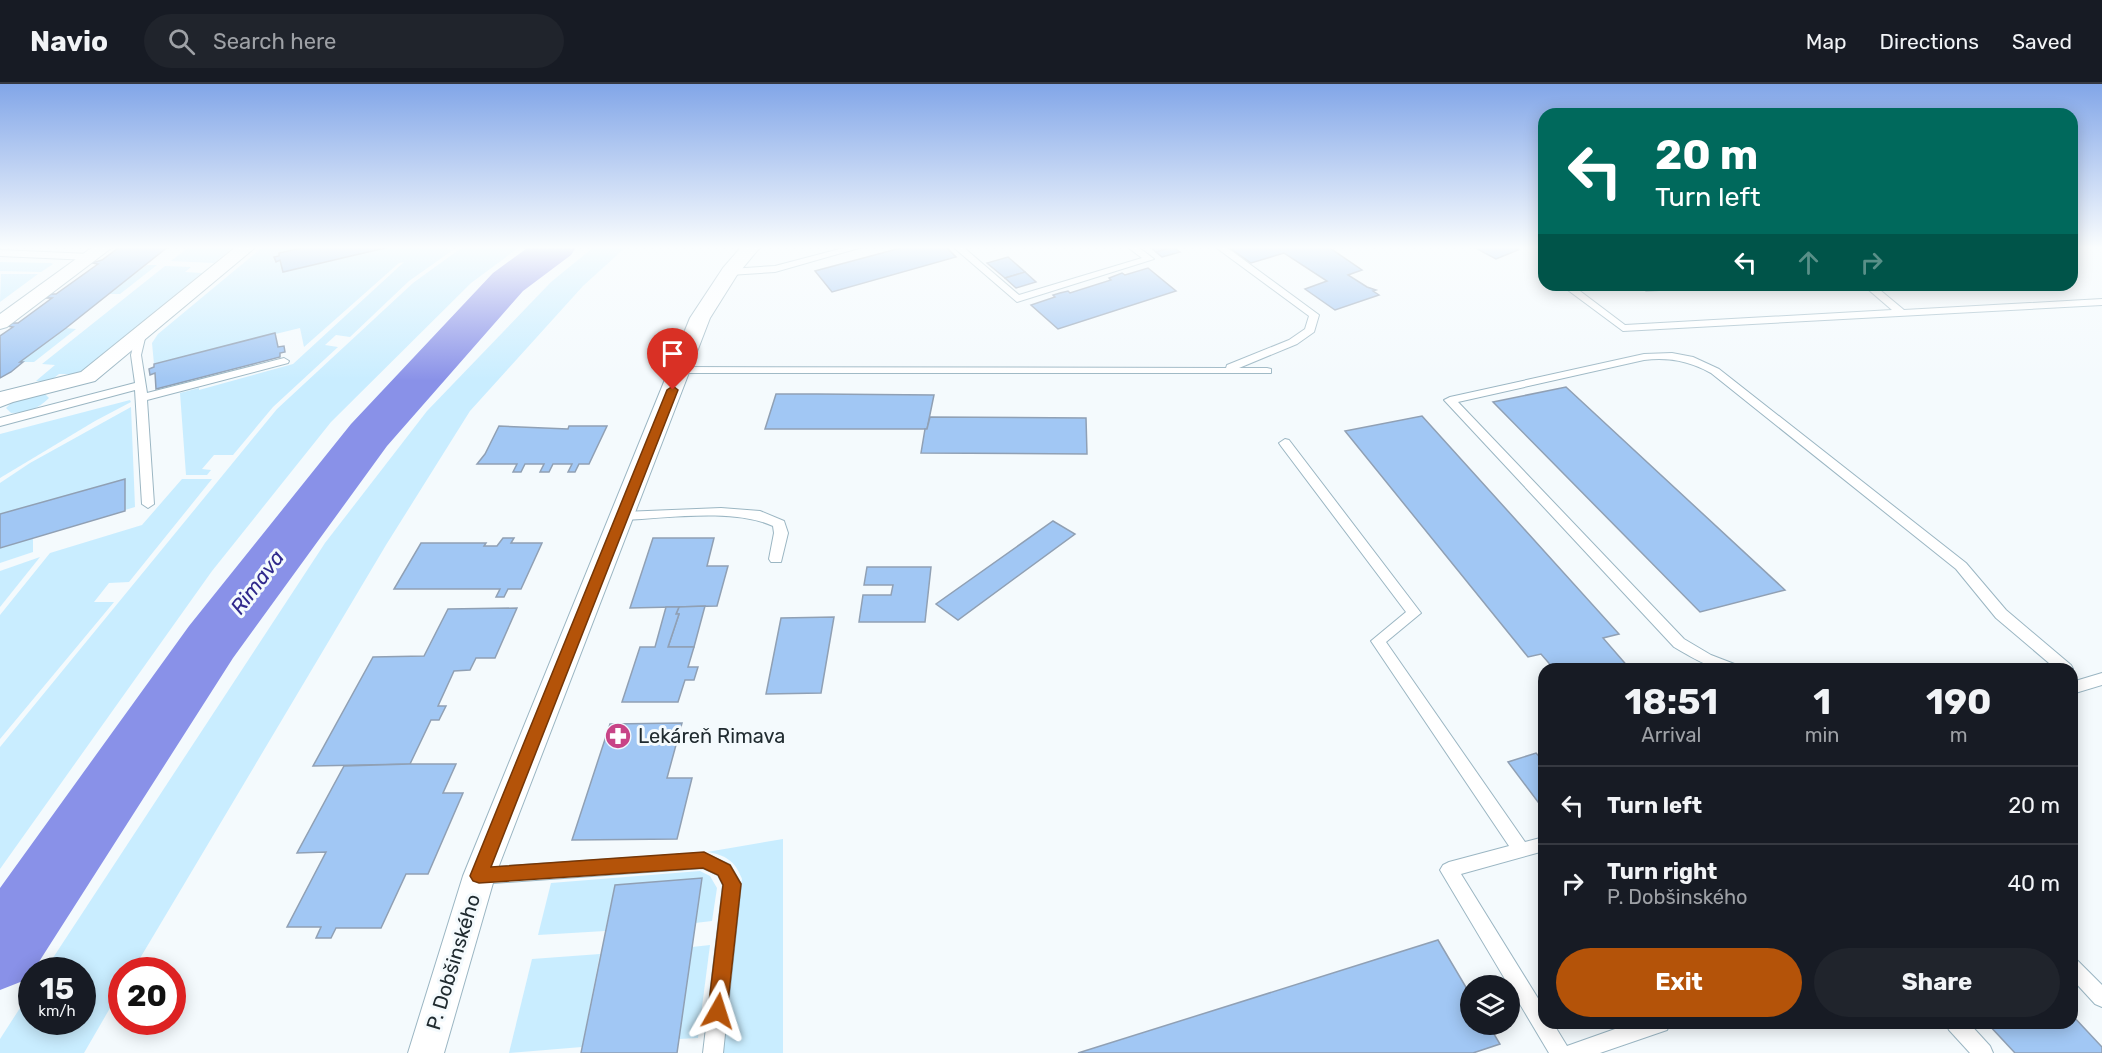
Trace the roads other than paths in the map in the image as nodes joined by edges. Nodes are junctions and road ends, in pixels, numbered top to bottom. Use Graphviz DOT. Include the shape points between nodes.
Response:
graph roads {
  1 [pos="43,291"];
  2 [pos="193,291"];
  3 [pos="717,291"];
  4 [pos="1008,291"];
  5 [pos="1043,291"];
  6 [pos="1281,291"];
  7 [pos="1574,291"];
  8 [pos="1876,291"];
  9 [pos="2102,302"];
  10 [pos="1902,313"];
  11 [pos="0,323"];
  12 [pos="141,334"];
  13 [pos="284,361"];
  14 [pos="680,370"];
  15 [pos="1224,370"];
  16 [pos="1267,371"];
  17 [pos="141,392"];
  18 [pos="0,401"];
  19 [pos="0,422"];
  20 [pos="1285,443"];
  21 [pos="148,504"];
  22 [pos="623,516"];
  23 [pos="776,559"];
  24 [pos="1716,663"];
  25 [pos="2059,663"];
  26 [pos="2102,679"];
  27 [pos="2078,686"];
  28 [pos="1538,846"];
  29 [pos="1521,850"];
  30 [pos="479,876"];
  31 [pos="2078,973"];
  32 [pos="2102,998"];
  33 [pos="1538,1017"];
  34 [pos="1545,1029"];
  35 [pos="1642,1029"];
  36 [pos="1961,1029"];
  37 [pos="426,1053"];
  38 [pos="713,1053"];
  39 [pos="1560,1053"];
  40 [pos="1572,1053"];
  41 [pos="1983,1053"];
  1 -- 11 [label="street"];
  2 -- 12 [label="street"];
  3 -- 14 [label="street, P. Dobšinského" via="700,318"];
  4 -- 5 [label="lane" via="1017,299"];
  6 -- 15 [label="lane" via="1314,315 1310,330 1293,342"];
  7 -- 10 [label="lane" via="1623,328"];
  8 -- 10 [label="lane"];
  9 -- 10 [label="lane"];
  12 -- 17 [label="lane" via="136,355"];
  12 -- 18 [label="street" via="88,377"];
  13 -- 17 [label="lane"];
  14 -- 15 [label="lane"];
  14 -- 22 [label="street, P. Dobšinského"];
  15 -- 16 [label="lane"];
  17 -- 19 [label="lane"];
  17 -- 21 [label="lane"];
  20 -- 29 [label="lane" via="1414,613 1378,641"];
  22 -- 23 [label="lane" via="721,512 760,515 779,524"];
  22 -- 30 [label="street, P. Dobšinského"];
  24 -- 25 [label="lane" via="1679,643 1450,400 1644,357 1670,355 1693,360 1715,371 1961,566 2001,615"];
  26 -- 27 [label="lane"];
  28 -- 29 [label="lane"];
  29 -- 33 [label="lane" via="1449,870"];
  30 -- 37 [label="street, P. Dobšinského"];
  30 -- 38 [label="lane" via="704,860 724,870 732,884"];
  31 -- 32 [label="lane"];
  34 -- 39 [label="lane"];
  35 -- 40 [label="lane"];
  36 -- 41 [label="lane"];
}
